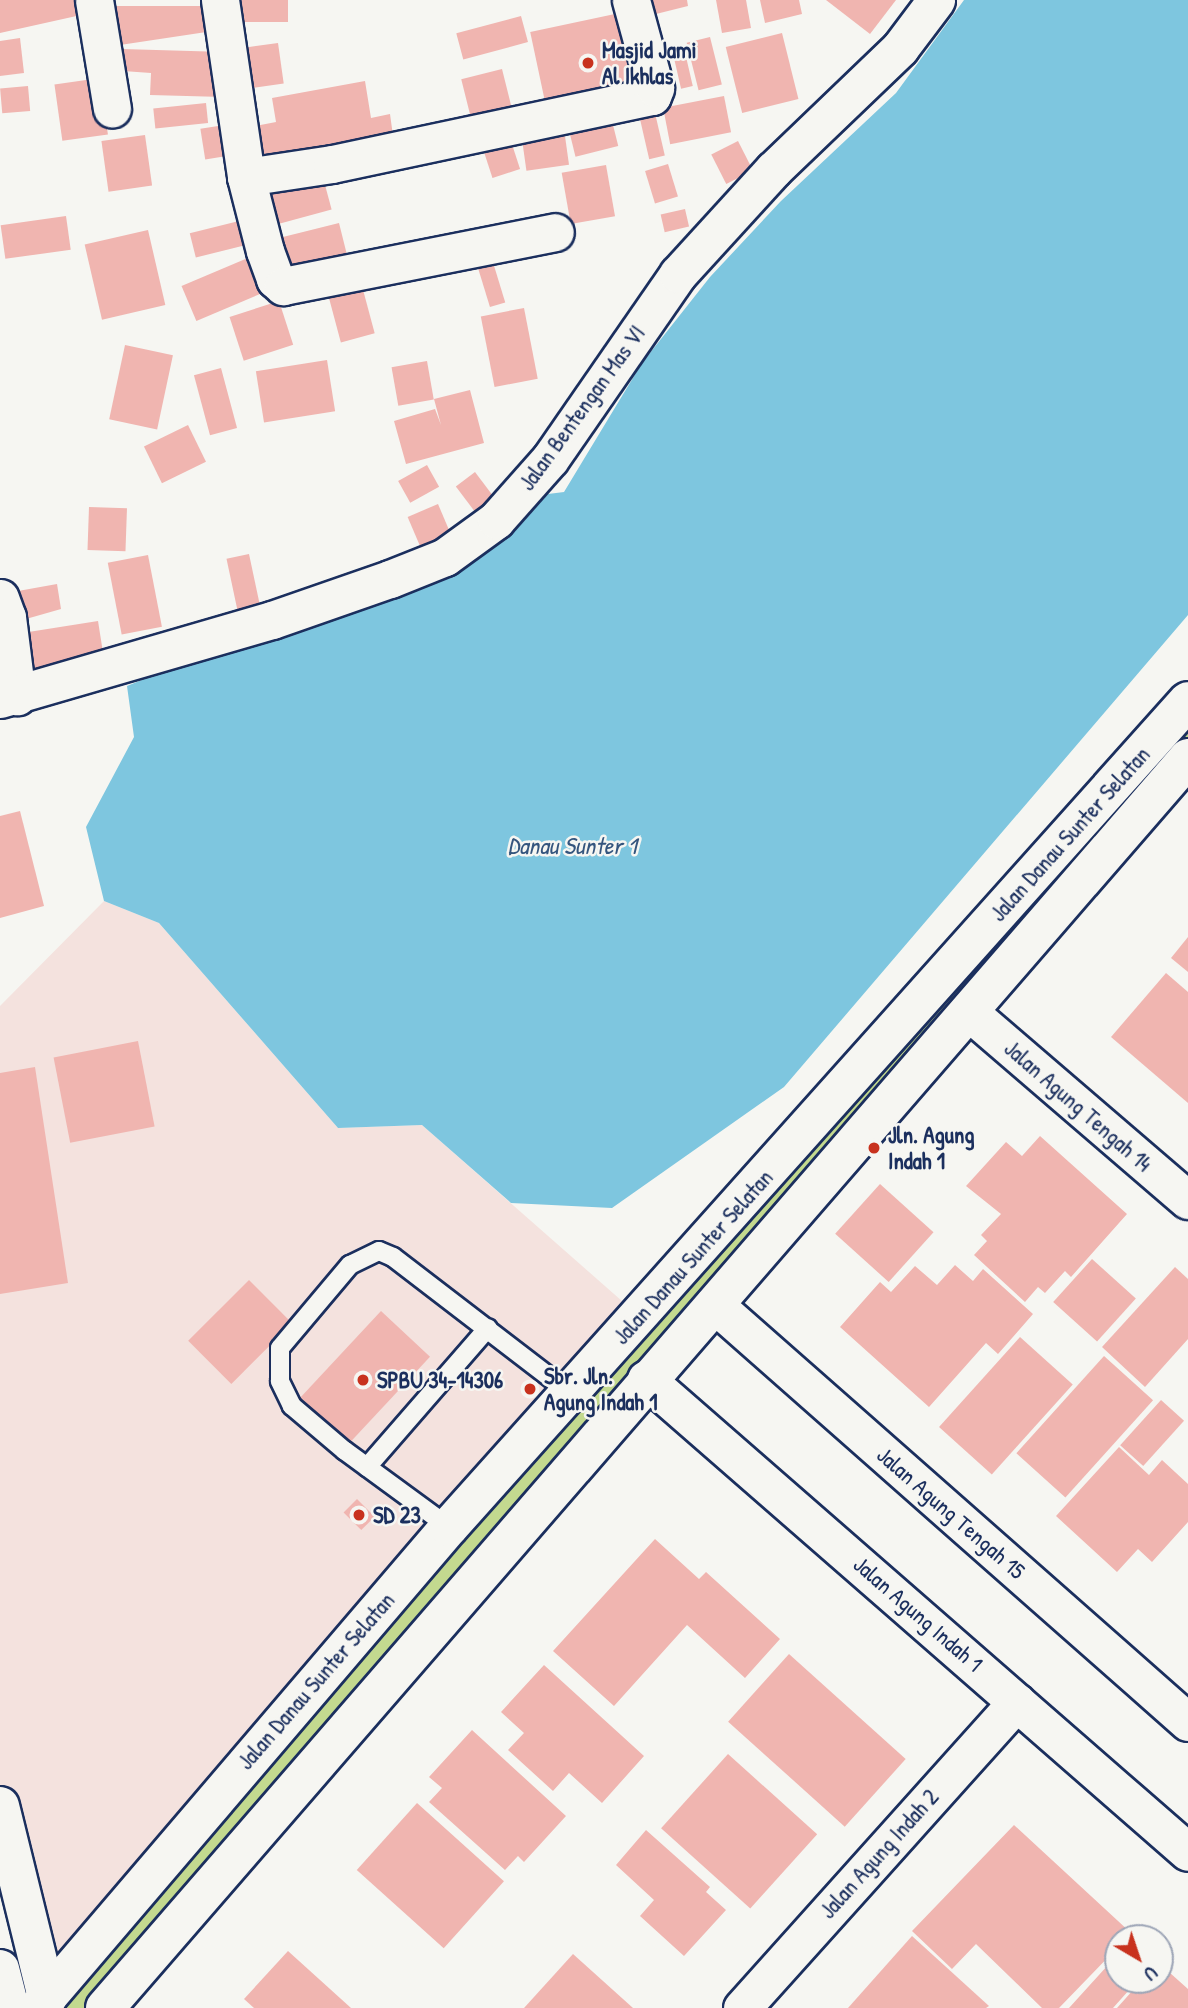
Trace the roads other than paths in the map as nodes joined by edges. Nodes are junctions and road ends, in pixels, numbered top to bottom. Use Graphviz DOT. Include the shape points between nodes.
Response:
graph roads {
  1 [pos="94,0"];
  2 [pos="220,0"];
  3 [pos="631,0"];
  4 [pos="936,0"];
  5 [pos="112,109"];
  6 [pos="246,177"];
  7 [pos="555,232"];
  8 [pos="0,598"];
  9 [pos="21,695"];
  10 [pos="1188,701"];
  11 [pos="1188,758"];
  12 [pos="968,1011"];
  13 [pos="1188,1200"];
  14 [pos="714,1304"];
  15 [pos="488,1328"];
  16 [pos="646,1379"];
  17 [pos="570,1393"];
  18 [pos="367,1467"];
  19 [pos="449,1527"];
  20 [pos="1017,1702"];
  21 [pos="1188,1722"];
  22 [pos="0,1806"];
  23 [pos="200,1817"];
  24 [pos="237,1850"];
  25 [pos="1188,1852"];
  26 [pos="0,1969"];
  27 [pos="42,2003"];
  28 [pos="9,2008"];
  29 [pos="105,2008"];
  30 [pos="742,2008"];
  1 -- 5 [label="street"];
  2 -- 6 [label="street"];
  3 -- 6 [label="street" via="655,88 652,96 332,164"];
  4 -- 9 [label="street, Jalan Bentengan Mas VI" via="900,48 773,170 678,274 550,459 496,520 445,557 390,579 272,620"];
  6 -- 7 [label="street" via="265,251 275,279 283,286"];
  8 -- 9 [label="street"];
  10 -- 17 [label="street, Jalan Danau Sunter Selatan"];
  11 -- 12 [label="street, Jalan Danau Sunter Selatan"];
  12 -- 13 [label="street, Jalan Agung Tengah 14"];
  12 -- 14 [label="street, Jalan Danau Sunter Selatan"];
  14 -- 16 [label="street, Jalan Danau Sunter Selatan"];
  14 -- 21 [label="street, Jalan Agung Tengah 15"];
  15 -- 17 [label="lane"];
  15 -- 18 [label="lane"];
  15 -- 18 [label="lane" via="393,1256 379,1251 350,1265 280,1348 279,1381 292,1406"];
  16 -- 20 [label="street, Jalan Agung Indah 1"];
  16 -- 24 [label="street, Jalan Danau Sunter Selatan" via="406,1661"];
  17 -- 19 [label="street, Jalan Danau Sunter Selatan"];
  18 -- 19 [label="lane"];
  19 -- 23 [label="street, Jalan Danau Sunter Selatan"];
  20 -- 25 [label="street, Jalan Agung Indah 1"];
  20 -- 30 [label="street, Jalan Agung Indah 2"];
  22 -- 27 [label="street"];
  23 -- 24 [label="street"];
  23 -- 27 [label="street, Jalan Danau Sunter Selatan"];
  24 -- 29 [label="street, Jalan Danau Sunter Selatan"];
  26 -- 28 [label="street"];
}
